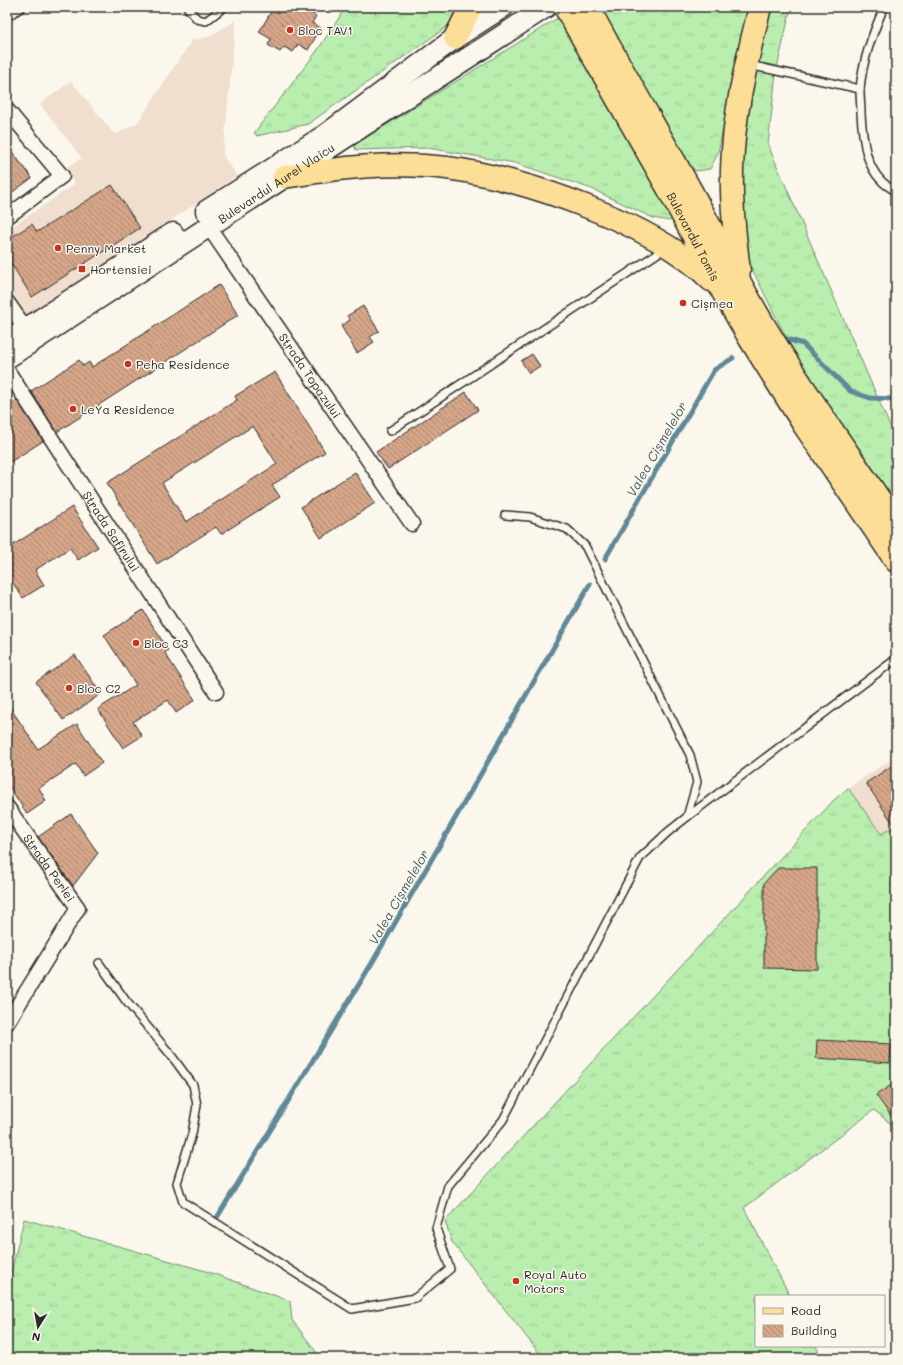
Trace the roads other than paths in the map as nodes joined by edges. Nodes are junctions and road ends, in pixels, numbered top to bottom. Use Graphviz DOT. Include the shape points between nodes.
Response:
graph roads {
  1 [pos="22,7"];
  2 [pos="187,7"];
  3 [pos="224,7"];
  4 [pos="471,7"];
  5 [pos="503,7"];
  6 [pos="546,7"];
  7 [pos="565,7"];
  8 [pos="588,7"];
  9 [pos="760,7"];
  10 [pos="884,7"];
  11 [pos="7,17"];
  12 [pos="455,38"];
  13 [pos="747,64"];
  14 [pos="860,89"];
  15 [pos="7,110"];
  16 [pos="284,177"];
  17 [pos="896,191"];
  18 [pos="7,217"];
  19 [pos="208,226"];
  20 [pos="668,246"];
  21 [pos="732,289"];
  22 [pos="7,302"];
  23 [pos="26,329"];
  24 [pos="7,341"];
  25 [pos="7,358"];
  26 [pos="7,370"];
  27 [pos="390,431"];
  28 [pos="890,511"];
  29 [pos="505,515"];
  30 [pos="412,524"];
  31 [pos="896,524"];
  32 [pos="896,561"];
  33 [pos="896,659"];
  34 [pos="216,692"];
  35 [pos="7,807"];
  36 [pos="687,817"];
  37 [pos="99,963"];
  38 [pos="7,1023"];
  1 -- 11 [label="lane"];
  2 -- 3 [label="lane" via="197,19 206,21"];
  4 -- 12 [label="main road"];
  5 -- 12 [label="main road, Bulevardul Aurel Vlaicu"];
  6 -- 16 [label="main road, Bulevardul Aurel Vlaicu"];
  7 -- 21 [label="main road, Bulevardul Tomis" via="668,188"];
  8 -- 21 [label="main road, Bulevardul Tomis" via="711,228"];
  9 -- 13 [label="main road"];
  10 -- 14 [label="lane" via="871,38"];
  12 -- 23 [label="main road, Bulevardul Aurel Vlaicu" via="325,135"];
  13 -- 14 [label="lane"];
  13 -- 21 [label="main road" via="734,133"];
  14 -- 17 [label="lane" via="863,143 873,170"];
  15 -- 18 [label="street" via="62,176"];
  16 -- 19 [label="main road, Bulevardul Aurel Vlaicu"];
  16 -- 20 [label="main road" via="333,169 386,165 446,168 504,180 559,196"];
  19 -- 25 [label="main road, Bulevardul Aurel Vlaicu"];
  19 -- 30 [label="street, Strada Topazului"];
  20 -- 21 [label="main road" via="703,272"];
  20 -- 27 [label="lane"];
  21 -- 28 [label="main road, Bulevardul Tomis" via="767,331 821,414"];
  21 -- 32 [label="main road, Bulevardul Tomis" via="804,425"];
  22 -- 23 [label="street"];
  23 -- 24 [label="main road, Bulevardul Aurel Vlaicu"];
  26 -- 34 [label="street, Strada Safirului"];
  28 -- 31 [label="main road, Bulevardul Tomis"];
  29 -- 36 [label="lane" via="530,517 567,530 585,546 690,755 697,782"];
  33 -- 36 [label="lane"];
  35 -- 38 [label="street, Strada Perlei" via="78,908"];
  36 -- 37 [label="lane" via="640,858 503,1120 448,1186 436,1228 450,1269 415,1298 352,1309 183,1202 177,1183 192,1134 196,1105 193,1085"];
}
